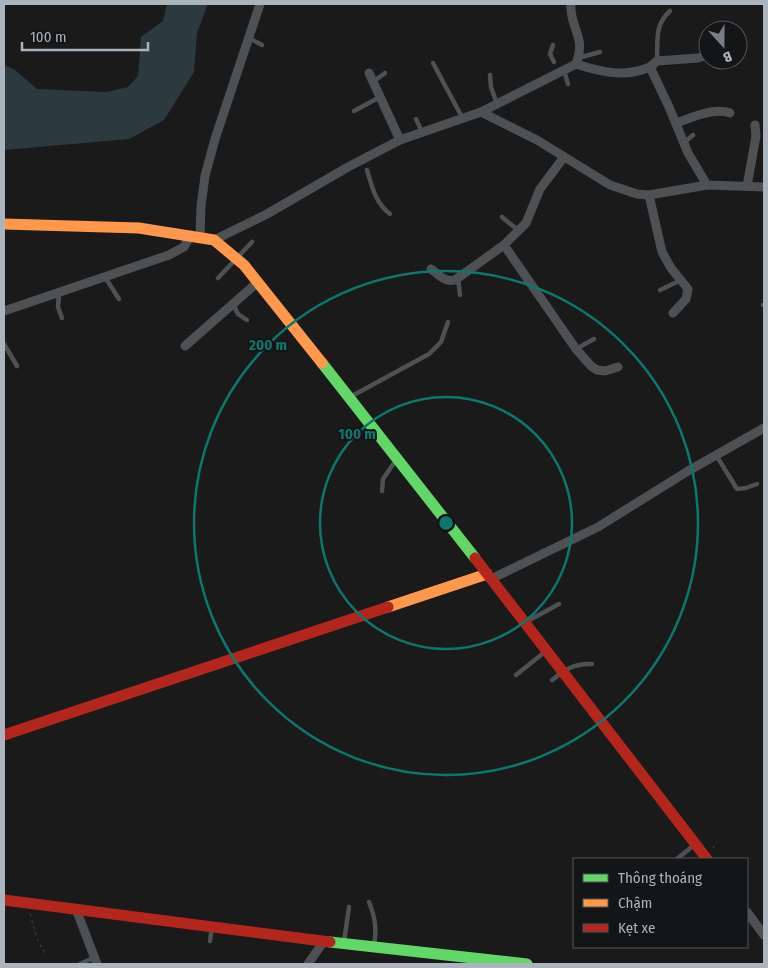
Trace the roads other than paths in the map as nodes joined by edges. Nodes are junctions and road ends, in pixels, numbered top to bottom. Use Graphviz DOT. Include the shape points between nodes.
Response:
graph roads {
  1 [pos="260,4"];
  2 [pos="571,4"];
  3 [pos="670,11"];
  4 [pos="249,38"];
  5 [pos="262,45"];
  6 [pos="553,45"];
  7 [pos="600,52"];
  8 [pos="698,58"];
  9 [pos="577,61"];
  10 [pos="657,61"];
  11 [pos="554,62"];
  12 [pos="433,63"];
  13 [pos="650,67"];
  14 [pos="560,70"];
  15 [pos="385,73"];
  16 [pos="490,74"];
  17 [pos="371,78"];
  18 [pos="568,84"];
  19 [pos="380,98"];
  20 [pos="497,104"];
  21 [pos="354,111"];
  22 [pos="481,112"];
  23 [pos="730,113"];
  24 [pos="416,119"];
  25 [pos="463,119"];
  26 [pos="676,123"];
  27 [pos="755,126"];
  28 [pos="422,132"];
  29 [pos="693,135"];
  30 [pos="400,140"];
  31 [pos="684,143"];
  32 [pos="564,157"];
  33 [pos="367,170"];
  34 [pos="707,185"];
  35 [pos="747,186"];
  36 [pos="764,187"];
  37 [pos="649,195"];
  38 [pos="390,214"];
  39 [pos="502,217"];
  40 [pos="4,224"];
  41 [pos="519,231"];
  42 [pos="196,236"];
  43 [pos="214,240"];
  44 [pos="252,242"];
  45 [pos="504,245"];
  46 [pos="236,257"];
  47 [pos="431,268"];
  48 [pos="105,277"];
  49 [pos="218,278"];
  50 [pos="458,278"];
  51 [pos="681,280"];
  52 [pos="258,282"];
  53 [pos="660,290"];
  54 [pos="59,293"];
  55 [pos="460,295"];
  56 [pos="119,299"];
  57 [pos="233,304"];
  58 [pos="4,311"];
  59 [pos="673,313"];
  60 [pos="62,318"];
  61 [pos="247,320"];
  62 [pos="448,322"];
  63 [pos="594,339"];
  64 [pos="4,344"];
  65 [pos="185,346"];
  66 [pos="576,349"];
  67 [pos="17,366"];
  68 [pos="618,368"];
  69 [pos="348,397"];
  70 [pos="764,428"];
  71 [pos="716,455"];
  72 [pos="397,459"];
  73 [pos="757,484"];
  74 [pos="382,491"];
  75 [pos="489,577"];
  76 [pos="559,604"];
  77 [pos="525,622"];
  78 [pos="547,650"];
  79 [pos="592,664"];
  80 [pos="563,672"];
  81 [pos="516,675"];
  82 [pos="552,680"];
  83 [pos="4,735"];
  84 [pos="695,844"];
  85 [pos="678,858"];
  86 [pos="706,858"];
  87 [pos="4,900"];
  88 [pos="369,902"];
  89 [pos="349,907"];
  90 [pos="76,909"];
  91 [pos="748,913"];
  92 [pos="212,926"];
  93 [pos="764,935"];
  94 [pos="210,941"];
  95 [pos="324,941"];
  96 [pos="344,943"];
  97 [pos="373,946"];
  98 [pos="96,961"];
  99 [pos="464,961"];
  100 [pos="80,964"];
  101 [pos="308,964"];
  102 [pos="527,964"];
  1 -- 4 [label="street"];
  2 -- 9 [label="street" via="571,17 580,42"];
  3 -- 10 [label="lane" via="659,26"];
  4 -- 5 [label="lane"];
  4 -- 42 [label="street" via="205,176"];
  6 -- 11 [label="lane" via="550,54"];
  7 -- 9 [label="lane"];
  8 -- 10 [label="street"];
  9 -- 13 [label="street" via="611,73 634,72"];
  9 -- 14 [label="street"];
  10 -- 13 [label="street"];
  12 -- 25 [label="lane"];
  13 -- 26 [label="street"];
  14 -- 18 [label="lane"];
  14 -- 20 [label="street"];
  15 -- 17 [label="lane"];
  16 -- 20 [label="lane"];
  17 -- 19 [label="street"];
  19 -- 21 [label="lane"];
  19 -- 30 [label="street"];
  20 -- 22 [label="street"];
  22 -- 25 [label="street"];
  22 -- 32 [label="street" via="524,132"];
  23 -- 26 [label="street" via="712,112"];
  24 -- 28 [label="lane"];
  25 -- 28 [label="street"];
  26 -- 31 [label="street"];
  27 -- 35 [label="street"];
  28 -- 30 [label="street"];
  29 -- 31 [label="lane"];
  30 -- 43 [label="street"];
  31 -- 34 [label="street" via="692,163"];
  32 -- 37 [label="street" via="610,185"];
  32 -- 41 [label="street" via="540,190 530,217"];
  33 -- 38 [label="lane" via="373,192"];
  34 -- 35 [label="street"];
  34 -- 37 [label="street"];
  35 -- 36 [label="street"];
  37 -- 51 [label="street" via="662,252"];
  39 -- 41 [label="lane"];
  40 -- 42 [label="street" via="139,228"];
  41 -- 45 [label="street"];
  42 -- 43 [label="street"];
  42 -- 48 [label="street" via="179,250"];
  43 -- 46 [label="street"];
  44 -- 46 [label="lane"];
  45 -- 50 [label="street"];
  45 -- 66 [label="street"];
  46 -- 49 [label="lane"];
  46 -- 52 [label="street"];
  47 -- 50 [label="street" via="450,282"];
  48 -- 54 [label="street"];
  48 -- 56 [label="lane"];
  50 -- 55 [label="lane"];
  51 -- 53 [label="lane"];
  51 -- 59 [label="street" via="689,292"];
  52 -- 57 [label="street"];
  52 -- 69 [label="street"];
  54 -- 58 [label="street"];
  54 -- 60 [label="lane" via="58,307"];
  57 -- 61 [label="lane" via="238,314"];
  57 -- 65 [label="street"];
  62 -- 69 [label="lane" via="441,342 429,354"];
  63 -- 66 [label="lane"];
  64 -- 67 [label="lane"];
  66 -- 68 [label="street" via="597,370"];
  69 -- 72 [label="street"];
  70 -- 71 [label="street"];
  71 -- 73 [label="lane" via="737,489"];
  71 -- 75 [label="street" via="598,527"];
  72 -- 74 [label="lane" via="382,479"];
  72 -- 75 [label="street"];
  75 -- 77 [label="street"];
  75 -- 83 [label="street"];
  76 -- 77 [label="lane"];
  77 -- 78 [label="street"];
  78 -- 80 [label="street"];
  78 -- 81 [label="lane"];
  79 -- 80 [label="lane" via="576,665"];
  80 -- 82 [label="lane"];
  80 -- 84 [label="street"];
  84 -- 85 [label="lane"];
  84 -- 86 [label="street"];
  87 -- 90 [label="street"];
  88 -- 97 [label="lane" via="376,920"];
  89 -- 96 [label="lane"];
  90 -- 92 [label="street"];
  90 -- 98 [label="street"];
  91 -- 93 [label="street"];
  92 -- 94 [label="lane"];
  92 -- 95 [label="street"];
  95 -- 96 [label="street"];
  95 -- 101 [label="street"];
  96 -- 97 [label="street"];
  97 -- 99 [label="street"];
  98 -- 100 [label="lane"];
  99 -- 102 [label="street"];
}
